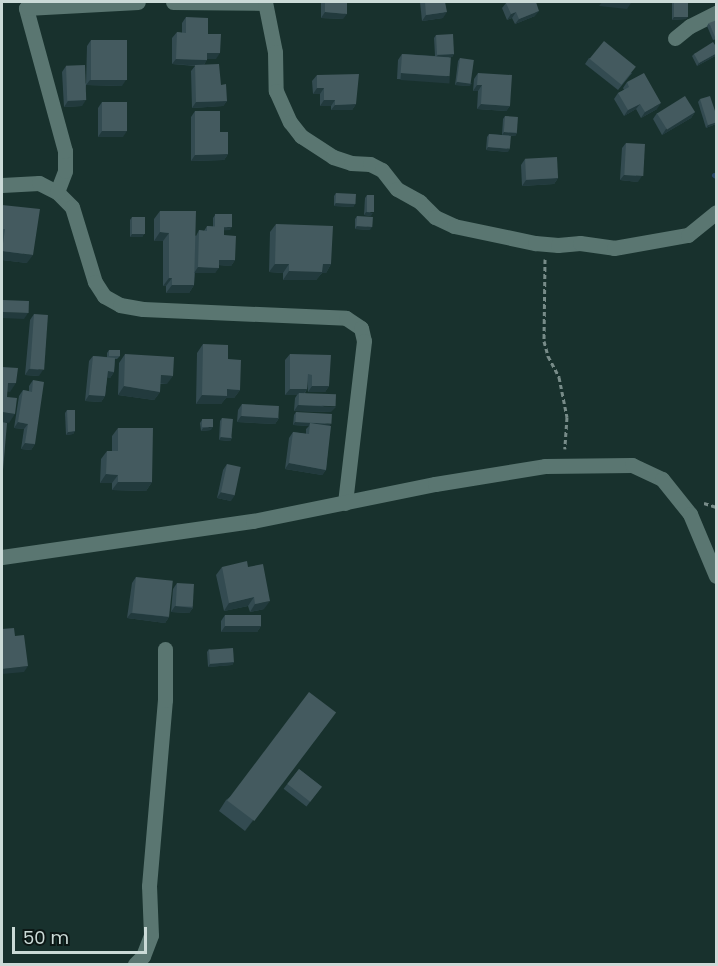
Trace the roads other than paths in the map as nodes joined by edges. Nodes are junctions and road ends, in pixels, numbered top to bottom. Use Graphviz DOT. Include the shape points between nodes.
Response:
graph roads {
  1 [pos="138,2"];
  2 [pos="173,2"];
  3 [pos="265,2"];
  4 [pos="717,13"];
  5 [pos="675,38"];
  6 [pos="2,185"];
  7 [pos="57,192"];
  8 [pos="717,212"];
  9 [pos="345,503"];
  10 [pos="2,558"];
  11 [pos="717,576"];
  12 [pos="165,649"];
  13 [pos="135,964"];
  1 -- 7 [label="street" via="26,8 65,151 65,171"];
  2 -- 3 [label="street"];
  3 -- 8 [label="street" via="276,91 301,136 333,157 382,170 397,189 454,226 545,244 580,243 614,248 674,238 698,229"];
  4 -- 5 [label="street"];
  6 -- 7 [label="street" via="39,183"];
  7 -- 9 [label="street" via="72,207 95,282 104,296 120,305 346,318 361,328 364,341"];
  9 -- 10 [label="street" via="253,521"];
  9 -- 11 [label="street" via="545,466 632,465 662,479 690,514"];
  12 -- 13 [label="street" via="165,700 149,886 151,935 143,956"];
}
